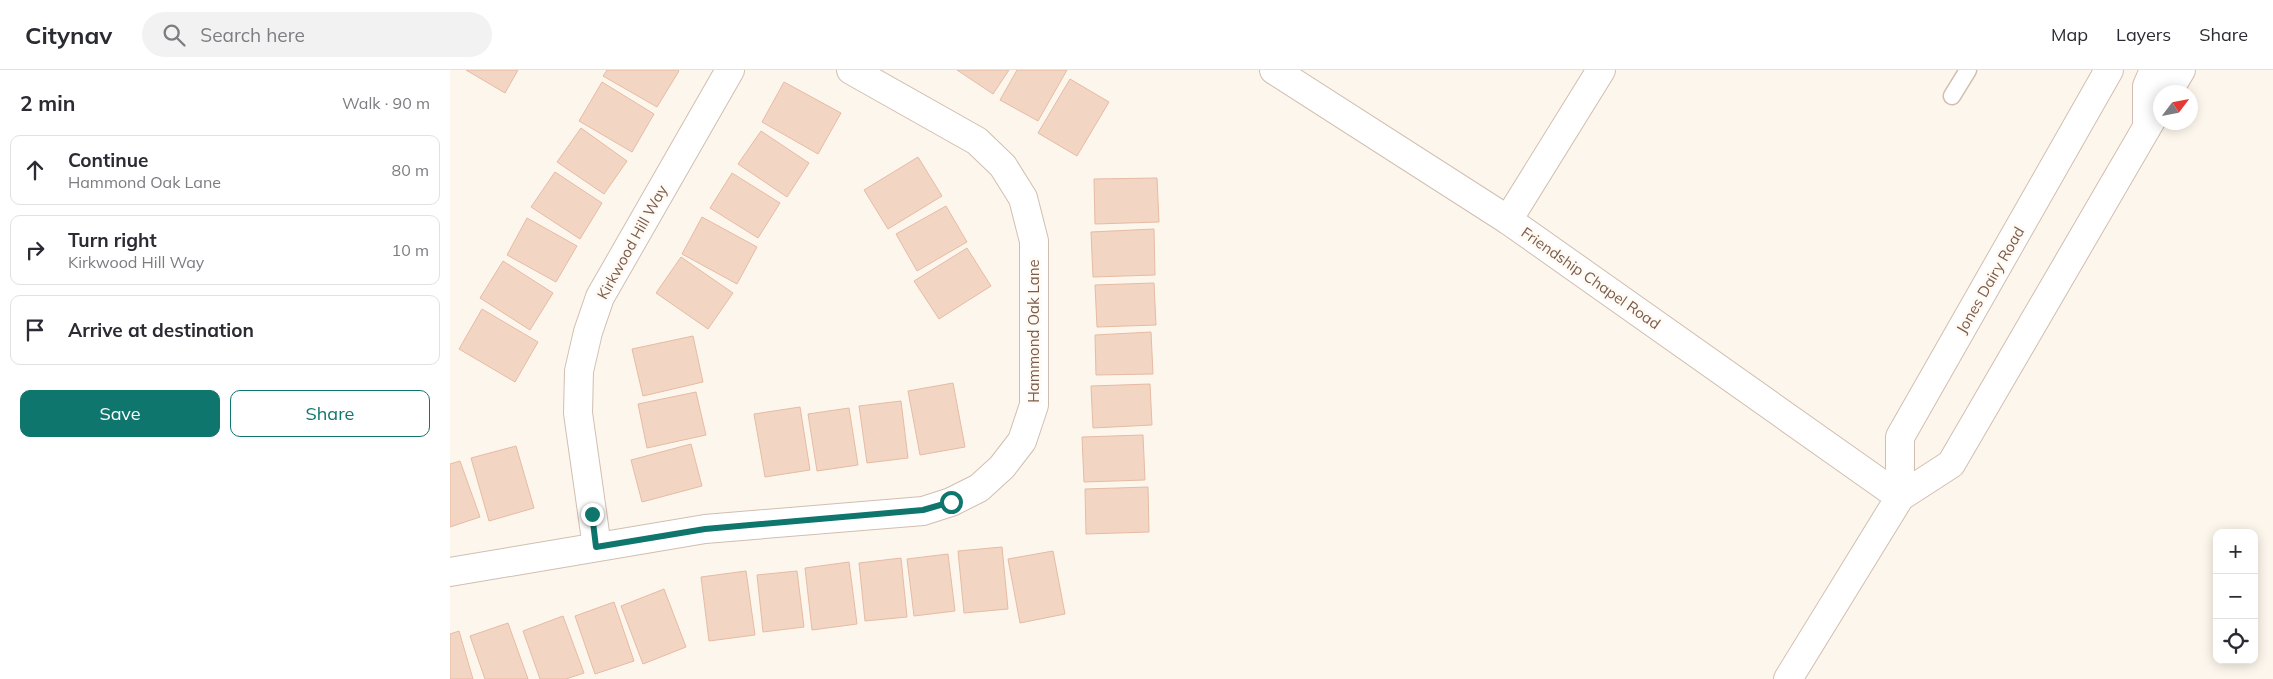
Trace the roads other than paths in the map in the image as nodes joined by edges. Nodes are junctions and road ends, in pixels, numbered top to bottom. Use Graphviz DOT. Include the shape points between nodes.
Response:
graph roads {
  1 [pos="730,70"];
  2 [pos="851,70"];
  3 [pos="1274,70"];
  4 [pos="1600,70"];
  5 [pos="1956,70"];
  6 [pos="1968,70"];
  7 [pos="2109,70"];
  8 [pos="2154,70"];
  9 [pos="2181,70"];
  10 [pos="2172,85"];
  11 [pos="2153,112"];
  12 [pos="2153,118"];
  13 [pos="1508,220"];
  14 [pos="1900,497"];
  15 [pos="596,547"];
  16 [pos="450,572"];
  17 [pos="1788,679"];
  1 -- 15 [label="street, Kirkwood Hill Way" via="600,297 588,332 579,371 578,412"];
  2 -- 15 [label="street, Hammond Oak Lane" via="977,141 1004,166 1023,198 1034,241 1034,405 1022,441 1002,467 979,488 951,502 923,510 705,529"];
  3 -- 13 [label="street, Friendship Chapel Road"];
  4 -- 13 [label="street"];
  5 -- 6 [label="lane" via="1952,96"];
  7 -- 14 [label="street, Jones Dairy Road" via="1900,438"];
  8 -- 11 [label="street" via="2147,86"];
  9 -- 10 [label="street"];
  12 -- 14 [label="street" via="1951,464"];
  13 -- 14 [label="street, Friendship Chapel Road"];
  14 -- 17 [label="street"];
  15 -- 16 [label="street, Hammond Oak Lane"];
}
